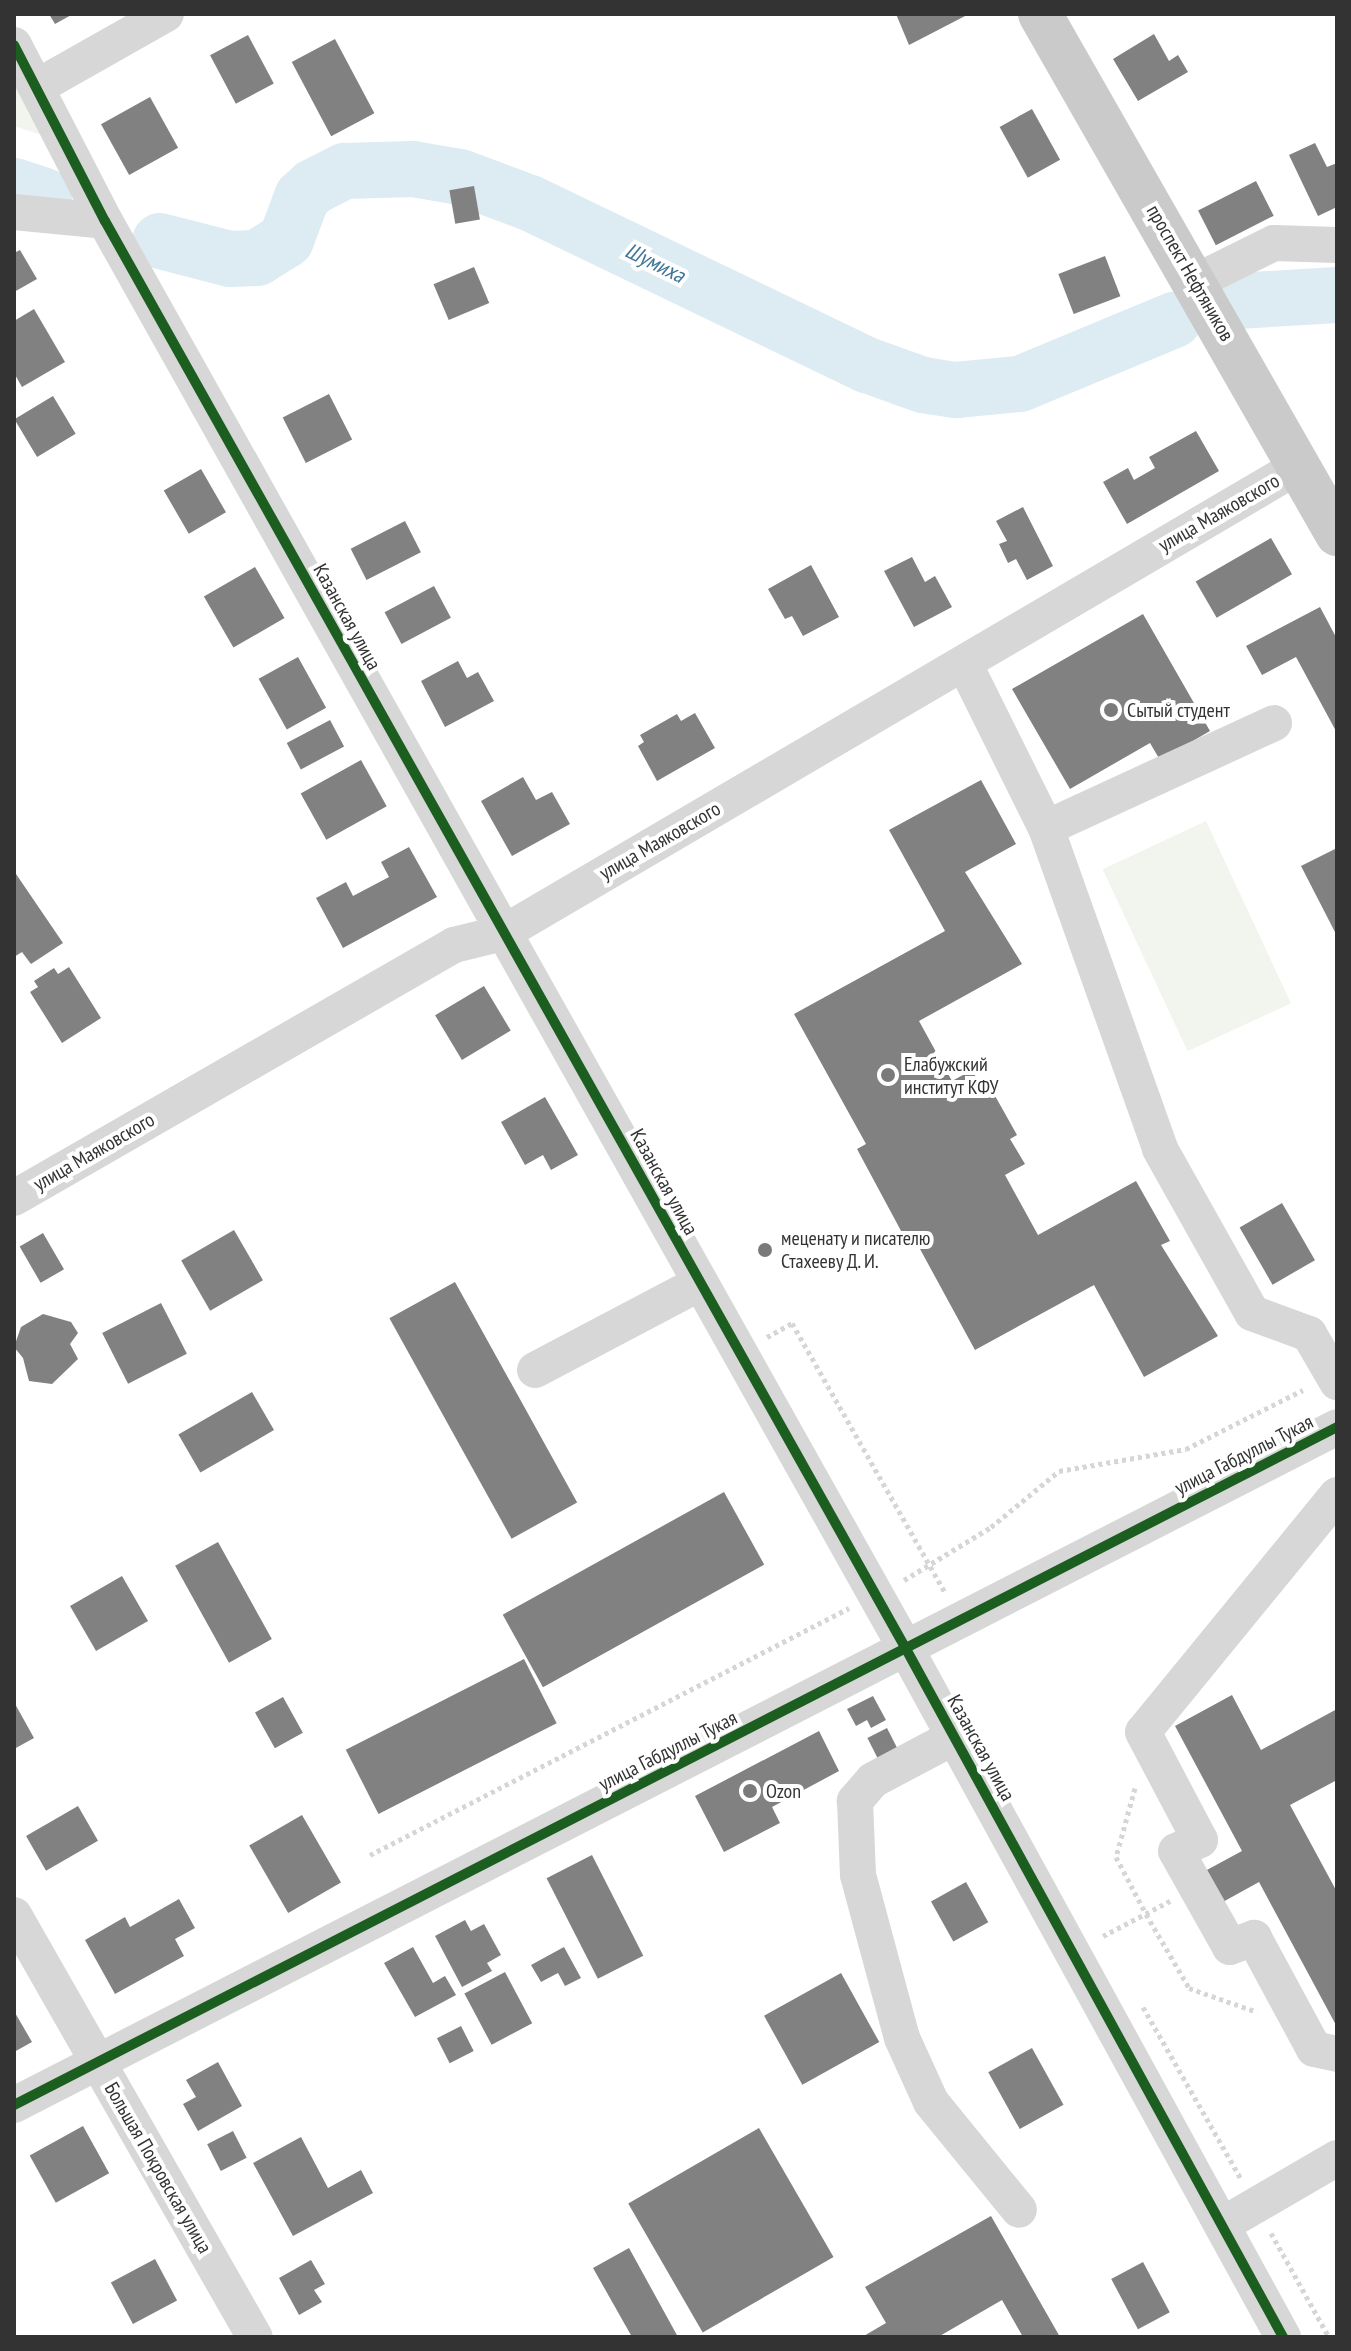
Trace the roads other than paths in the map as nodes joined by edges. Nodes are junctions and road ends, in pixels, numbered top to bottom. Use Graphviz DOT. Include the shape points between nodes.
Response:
graph roads {
  1 [pos="166,14"];
  2 [pos="1040,14"];
  3 [pos="14,45"];
  4 [pos="37,87"];
  5 [pos="14,212"];
  6 [pos="105,221"];
  7 [pos="1337,245"];
  8 [pos="1195,282"];
  9 [pos="1299,466"];
  10 [pos="1337,534"];
  11 [pos="964,663"];
  12 [pos="1274,723"];
  13 [pos="1046,828"];
  14 [pos="503,933"];
  15 [pos="14,1198"];
  16 [pos="700,1283"];
  17 [pos="535,1370"];
  18 [pos="1337,1382"];
  19 [pos="1337,1427"];
  20 [pos="1337,1495"];
  21 [pos="906,1649"];
  22 [pos="954,1737"];
  23 [pos="14,1915"];
  24 [pos="1337,2054"];
  25 [pos="97,2063"];
  26 [pos="14,2105"];
  27 [pos="1337,2158"];
  28 [pos="1019,2210"];
  29 [pos="1222,2225"];
  30 [pos="255,2337"];
  31 [pos="1283,2337"];
  1 -- 4 [label="street"];
  2 -- 8 [label="main road, проспект Нефтяников"];
  3 -- 4 [label="street, Казанская улица"];
  4 -- 6 [label="street, Казанская улица"];
  5 -- 6 [label="street"];
  6 -- 14 [label="street, Казанская улица"];
  7 -- 8 [label="street" via="1274,243"];
  8 -- 9 [label="main road, проспект Нефтяников"];
  9 -- 10 [label="main road, проспект Нефтяников"];
  9 -- 11 [label="street, улица Маяковского"];
  11 -- 13 [label="street"];
  11 -- 14 [label="street, улица Маяковского"];
  12 -- 13 [label="street"];
  13 -- 18 [label="street" via="1160,1149 1252,1313 1309,1334"];
  14 -- 15 [label="street, улица Маяковского" via="454,945"];
  14 -- 16 [label="street, Казанская улица"];
  16 -- 17 [label="street"];
  16 -- 21 [label="street, Казанская улица"];
  19 -- 21 [label="street, улица Габдуллы Тукая"];
  20 -- 24 [label="street" via="1143,1732 1200,1840 1176,1851 1230,1947 1254,1938 1314,2049"];
  21 -- 22 [label="street, Казанская улица"];
  21 -- 25 [label="street, улица Габдуллы Тукая"];
  22 -- 28 [label="street" via="873,1780 855,1801 858,1875 902,2038 931,2102"];
  22 -- 29 [label="street, Казанская улица"];
  23 -- 25 [label="street, Большая Покровская улица"];
  25 -- 26 [label="street, улица Габдуллы Тукая"];
  25 -- 30 [label="street, Большая Покровская улица"];
  27 -- 29 [label="street"];
  29 -- 31 [label="street, Казанская улица"];
}
